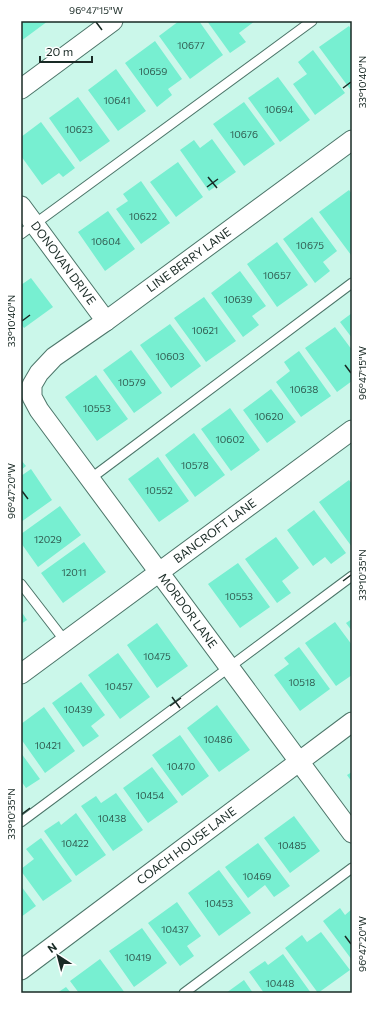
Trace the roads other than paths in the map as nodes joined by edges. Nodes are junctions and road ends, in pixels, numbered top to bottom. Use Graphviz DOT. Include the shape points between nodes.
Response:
graph roads {
  1 [pos="113,21"];
  2 [pos="312,21"];
  3 [pos="21,89"];
  4 [pos="352,140"];
  5 [pos="21,206"];
  6 [pos="28,229"];
  7 [pos="352,283"];
  8 [pos="106,321"];
  9 [pos="32,385"];
  10 [pos="352,430"];
  11 [pos="90,479"];
  12 [pos="159,573"];
  13 [pos="352,576"];
  14 [pos="21,584"];
  15 [pos="65,641"];
  16 [pos="230,667"];
  17 [pos="21,674"];
  18 [pos="352,722"];
  19 [pos="299,762"];
  20 [pos="21,822"];
  21 [pos="352,834"];
  22 [pos="352,868"];
  23 [pos="21,970"];
  24 [pos="184,993"];
  1 -- 3 [label="street"];
  2 -- 6 [label="lane"];
  4 -- 8 [label="street, LINE BERRY LANE"];
  5 -- 6 [label="street, DONOVAN DRIVE"];
  6 -- 8 [label="street, DONOVAN DRIVE"];
  7 -- 11 [label="lane"];
  8 -- 9 [label="street, LINE BERRY LANE" via="51,360"];
  9 -- 11 [label="street, MORDOR LANE" via="35,404"];
  10 -- 12 [label="street, BANCROFT LANE"];
  11 -- 12 [label="street, MORDOR LANE"];
  12 -- 15 [label="street, BANCROFT LANE"];
  12 -- 16 [label="street, MORDOR LANE"];
  13 -- 16 [label="lane"];
  14 -- 15 [label="lane"];
  15 -- 17 [label="street, BANCROFT LANE"];
  16 -- 19 [label="street, MORDOR LANE"];
  16 -- 20 [label="lane"];
  18 -- 19 [label="street, COACH HOUSE LANE"];
  19 -- 21 [label="street, MORDOR LANE"];
  19 -- 23 [label="street, COACH HOUSE LANE"];
  22 -- 24 [label="lane"];
}
